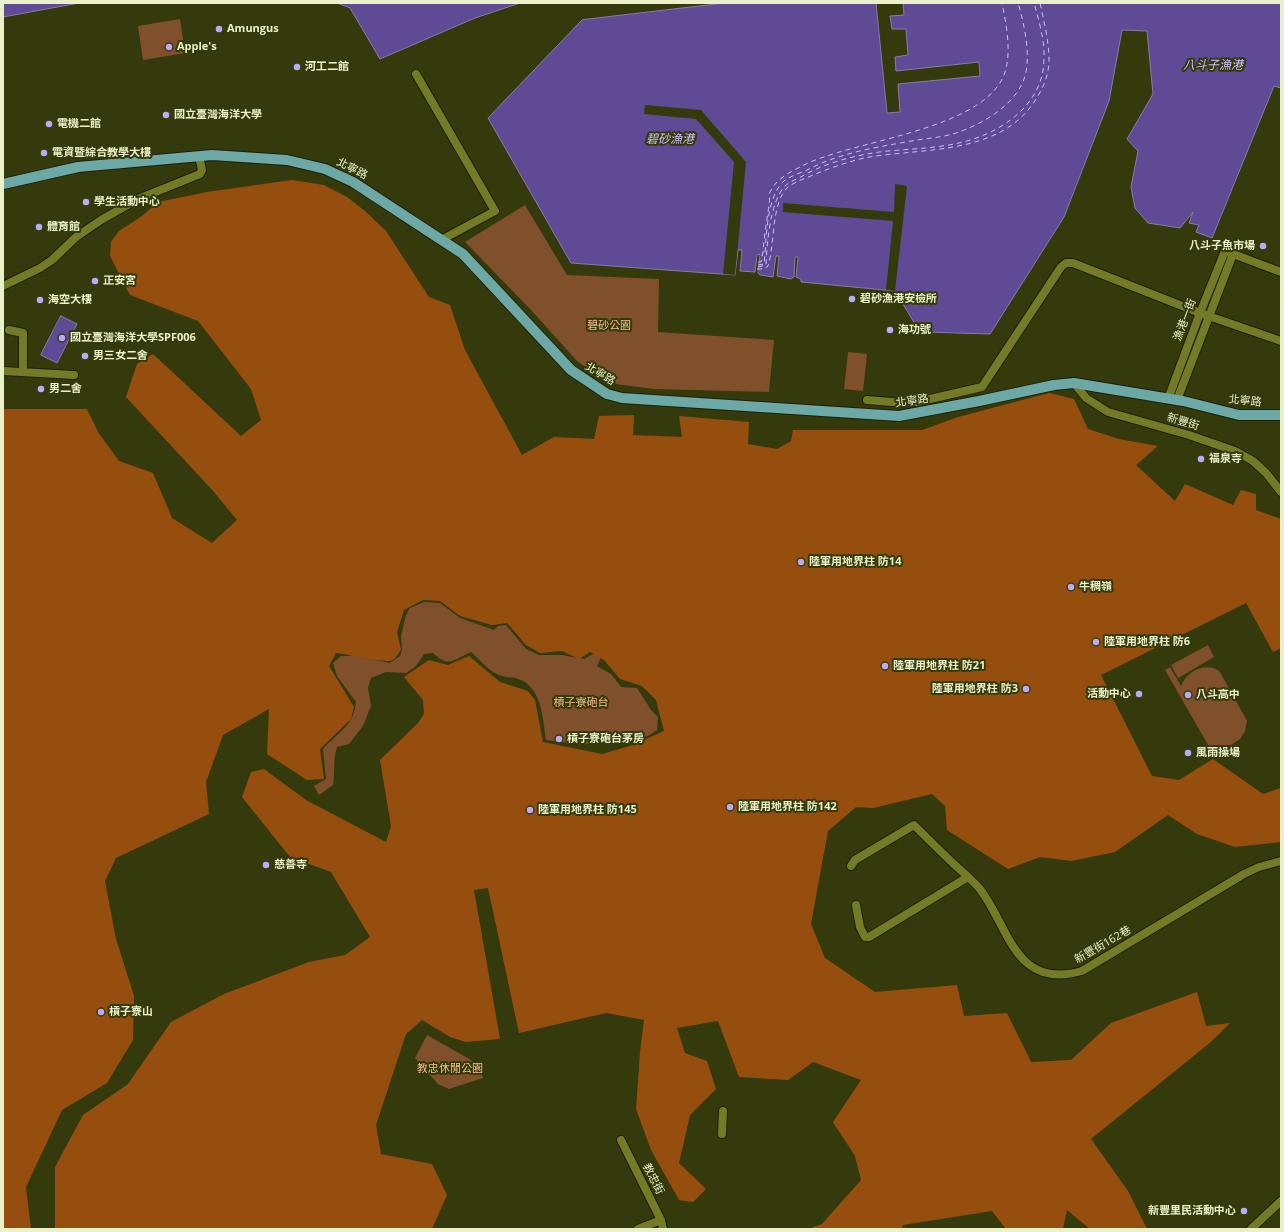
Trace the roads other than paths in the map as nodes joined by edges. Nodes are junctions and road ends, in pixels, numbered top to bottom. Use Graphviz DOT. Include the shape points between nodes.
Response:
graph roads {
  1 [pos="416,74"];
  2 [pos="199,156"];
  3 [pos="3,184"];
  4 [pos="443,239"];
  5 [pos="1229,252"];
  6 [pos="1281,272"];
  7 [pos="3,286"];
  8 [pos="1200,313"];
  9 [pos="1210,316"];
  10 [pos="9,330"];
  11 [pos="1281,341"];
  12 [pos="3,372"];
  13 [pos="24,372"];
  14 [pos="74,375"];
  15 [pos="1074,383"];
  16 [pos="1172,399"];
  17 [pos="867,400"];
  18 [pos="1281,415"];
  19 [pos="1281,492"];
  20 [pos="1281,861"];
  21 [pos="851,866"];
  22 [pos="968,877"];
  23 [pos="856,905"];
  24 [pos="722,1111"];
  25 [pos="722,1134"];
  26 [pos="621,1140"];
  27 [pos="1281,1201"];
  28 [pos="661,1220"];
  29 [pos="638,1229"];
  30 [pos="663,1229"];
  31 [pos="1251,1229"];
  1 -- 4 [label="street" via="495,211"];
  2 -- 3 [label="main road, 北寧路" via="78,167"];
  2 -- 4 [label="main road, 北寧路" via="287,160 325,169 353,182"];
  2 -- 7 [label="street" via="202,170 200,174 138,199 101,220 76,237 52,260 23,278"];
  4 -- 15 [label="main road, 北寧路" via="474,264 571,370 587,382 615,396 899,416"];
  5 -- 6 [label="street"];
  5 -- 8 [label="street, 漁港一街"];
  5 -- 9 [label="street, 漁港一街"];
  8 -- 9 [label="street"];
  8 -- 16 [label="street, 漁港一街"];
  8 -- 17 [label="street" via="1066,262 982,387 917,402"];
  9 -- 11 [label="street"];
  9 -- 16 [label="street, 漁港一街"];
  10 -- 13 [label="street" via="23,333"];
  12 -- 13 [label="street"];
  13 -- 14 [label="street"];
  15 -- 16 [label="main road, 北寧路"];
  15 -- 19 [label="street, 新豐街" via="1086,398 1108,412 1235,451 1253,461"];
  16 -- 18 [label="main road, 北寧路" via="1239,415"];
  20 -- 22 [label="street, 新豐街162巷" via="1244,874 1082,971 1067,975 1041,971 1019,957 985,897"];
  21 -- 22 [label="street, 新豐街162巷" via="855,860 914,826"];
  22 -- 23 [label="street" via="869,937 865,937 861,932"];
  24 -- 25 [label="street"];
  26 -- 28 [label="street, 教忠街"];
  27 -- 31 [label="street"];
  28 -- 29 [label="street"];
  28 -- 30 [label="street, 教忠街"];
}
